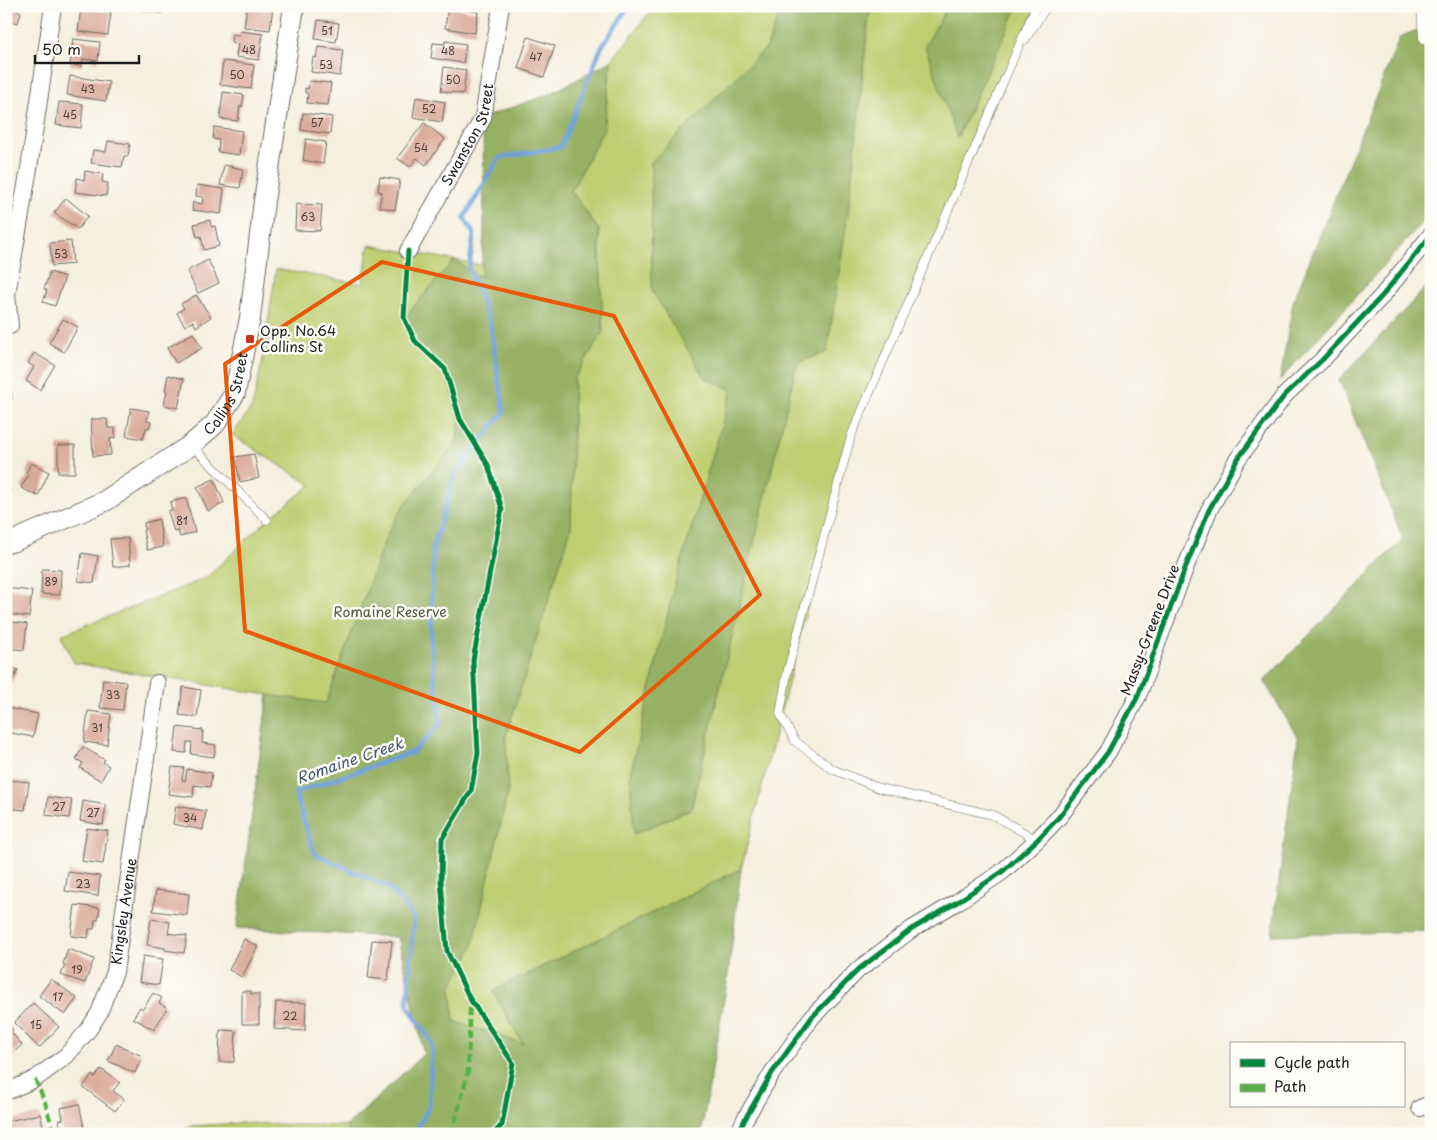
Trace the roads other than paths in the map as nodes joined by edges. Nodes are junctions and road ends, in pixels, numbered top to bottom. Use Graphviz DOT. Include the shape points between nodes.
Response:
graph roads {
  1 [pos="52,6"];
  2 [pos="294,6"];
  3 [pos="502,6"];
  4 [pos="1036,6"];
  5 [pos="1047,6"];
  6 [pos="1421,6"];
  7 [pos="1431,46"];
  8 [pos="1014,58"];
  9 [pos="1431,235"];
  10 [pos="408,251"];
  11 [pos="10,326"];
  12 [pos="191,445"];
  13 [pos="266,520"];
  14 [pos="6,543"];
  15 [pos="157,683"];
  16 [pos="1037,840"];
  17 [pos="6,1092"];
  18 [pos="738,1134"];
  1 -- 11 [label="street" via="7,294"];
  2 -- 12 [label="street, Collins Street" via="250,318 235,393 215,424"];
  3 -- 10 [label="street, Swanston Street" via="483,118"];
  4 -- 8 [label="lane"];
  5 -- 8 [label="lane"];
  6 -- 7 [label="lane" via="1424,38"];
  8 -- 16 [label="lane" via="851,436 787,673 780,714 795,741 832,769 879,788 993,814"];
  9 -- 16 [label="street, Massy-Greene Drive" via="1382,296 1284,396 1237,460 1209,510 1138,696 1108,752 1059,817"];
  12 -- 13 [label="lane"];
  12 -- 14 [label="street, Collins Street" via="105,501"];
  15 -- 17 [label="street, Kingsley Avenue" via="114,972 99,1013 66,1056 35,1079"];
  16 -- 18 [label="street, Massy-Greene Drive" via="1002,872 912,929 859,969 812,1017 772,1073"];
}
